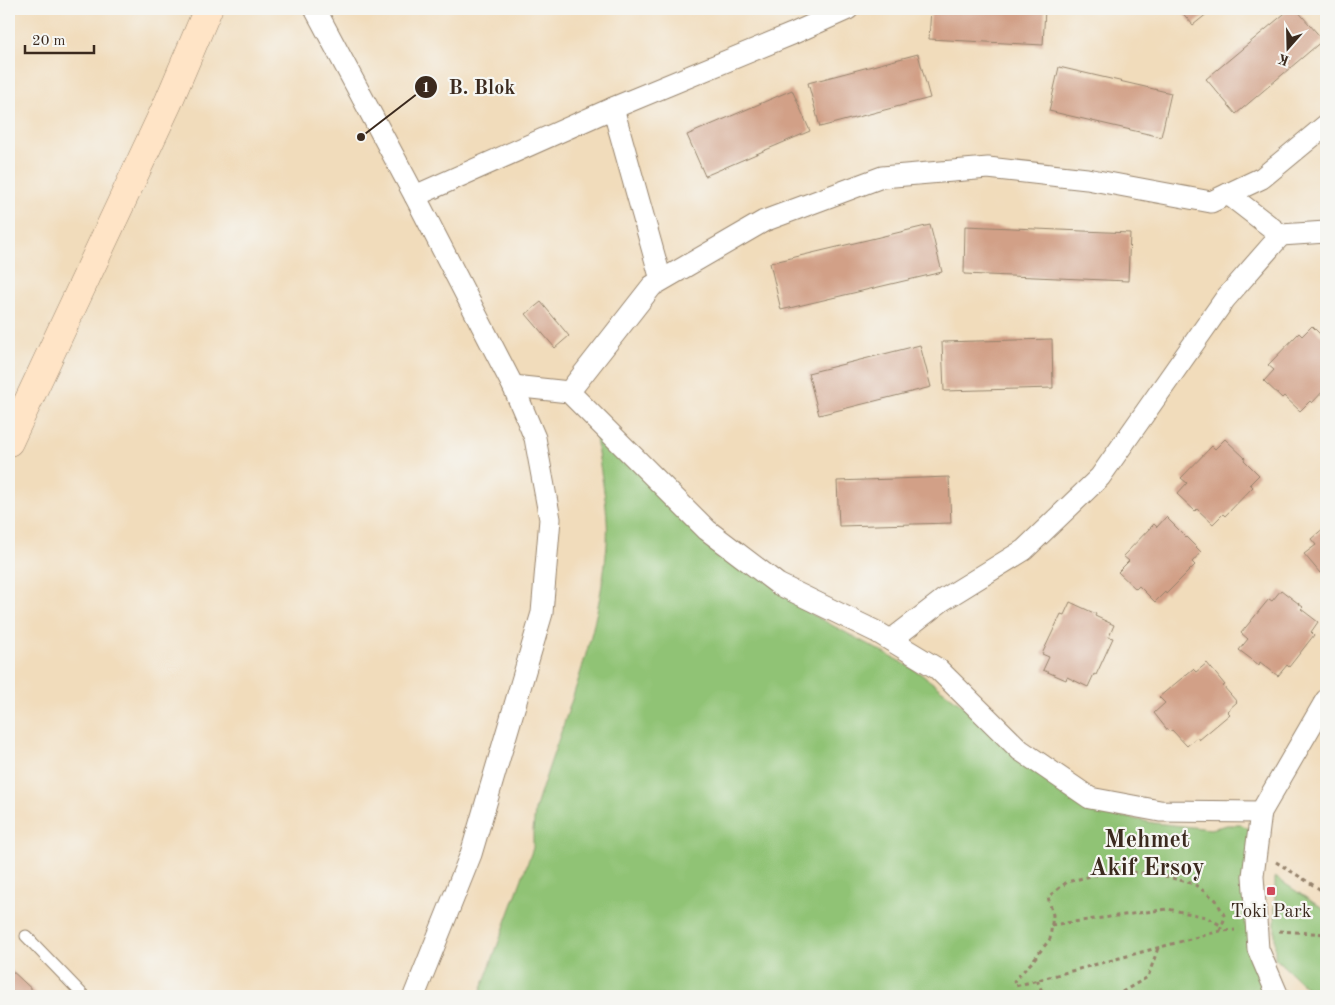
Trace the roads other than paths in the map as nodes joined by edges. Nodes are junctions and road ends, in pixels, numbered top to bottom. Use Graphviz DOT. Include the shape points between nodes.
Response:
graph roads {
  1 [pos="208,9"];
  2 [pos="315,9"];
  3 [pos="848,9"];
  4 [pos="613,108"];
  5 [pos="1326,125"];
  6 [pos="1228,194"];
  7 [pos="415,196"];
  8 [pos="1326,232"];
  9 [pos="1281,235"];
  10 [pos="661,280"];
  11 [pos="513,386"];
  12 [pos="569,392"];
  13 [pos="9,442"];
  14 [pos="891,640"];
  15 [pos="1326,700"];
  16 [pos="1261,812"];
  17 [pos="26,936"];
  18 [pos="84,996"];
  19 [pos="414,996"];
  20 [pos="1278,996"];
  1 -- 13 [label="street" via="164,112"];
  2 -- 7 [label="street"];
  3 -- 4 [label="street"];
  4 -- 7 [label="street"];
  4 -- 10 [label="street"];
  5 -- 6 [label="street" via="1262,178"];
  6 -- 9 [label="street"];
  6 -- 10 [label="street" via="1211,202 1087,179 988,168 882,177 764,221"];
  7 -- 11 [label="street"];
  8 -- 9 [label="street"];
  9 -- 14 [label="street" via="1225,299 1100,476 1024,550 944,600"];
  10 -- 12 [label="street" via="652,286"];
  11 -- 12 [label="street"];
  11 -- 19 [label="street" via="535,438 550,519 542,613 471,854"];
  12 -- 14 [label="street" via="707,530 778,584"];
  14 -- 16 [label="street" via="938,669 1020,750 1090,798 1160,811"];
  15 -- 16 [label="street"];
  16 -- 20 [label="street" via="1253,876 1258,949"];
  17 -- 18 [label="lane"];
}
